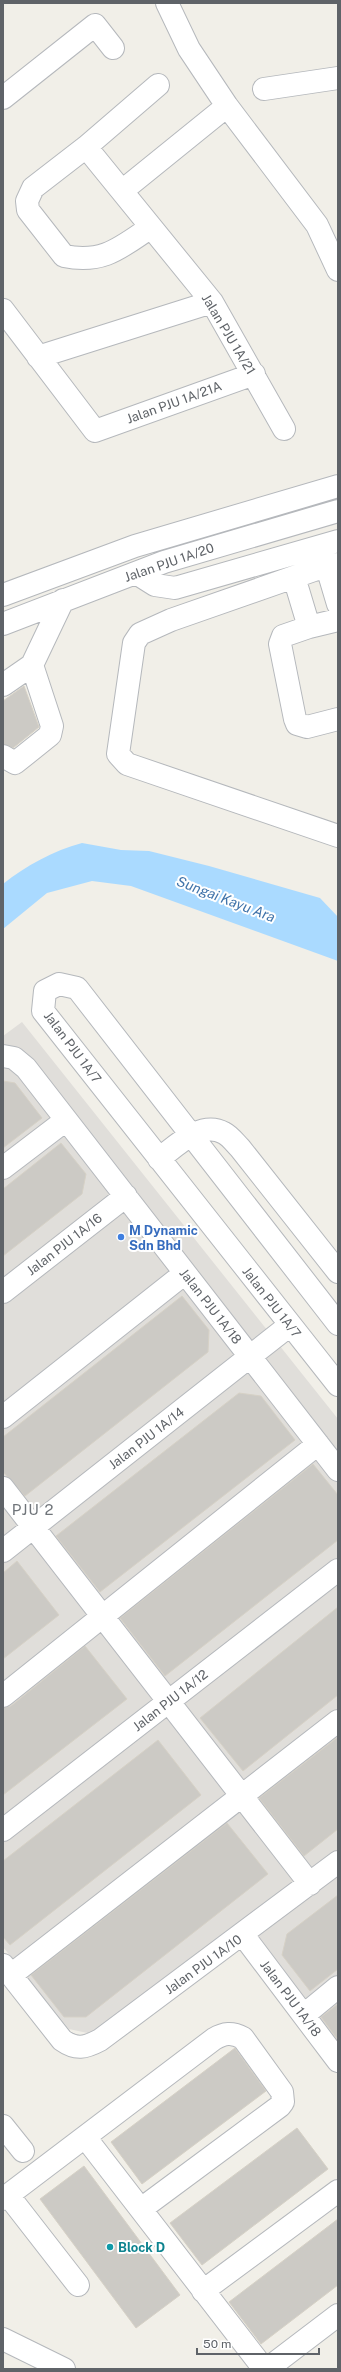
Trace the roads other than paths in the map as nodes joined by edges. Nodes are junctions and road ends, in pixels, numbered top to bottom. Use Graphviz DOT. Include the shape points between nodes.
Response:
graph roads {
  1 [pos="167,3"];
  2 [pos="113,48"];
  3 [pos="338,78"];
  4 [pos="158,85"];
  5 [pos="264,89"];
  6 [pos="3,98"];
  7 [pos="227,106"];
  8 [pos="86,147"];
  9 [pos="122,192"];
  10 [pos="151,227"];
  11 [pos="338,270"];
  12 [pos="212,302"];
  13 [pos="3,310"];
  14 [pos="38,357"];
  15 [pos="254,374"];
  16 [pos="284,429"];
  17 [pos="338,486"];
  18 [pos="338,511"];
  19 [pos="338,541"];
  20 [pos="310,549"];
  21 [pos="318,569"];
  22 [pos="136,573"];
  23 [pos="155,585"];
  24 [pos="3,596"];
  25 [pos="63,600"];
  26 [pos="338,604"];
  27 [pos="170,620"];
  28 [pos="338,620"];
  29 [pos="3,624"];
  30 [pos="308,627"];
  31 [pos="32,665"];
  32 [pos="3,686"];
  33 [pos="338,719"];
  34 [pos="3,756"];
  35 [pos="338,836"];
  36 [pos="3,1056"];
  37 [pos="66,1120"];
  38 [pos="190,1135"];
  39 [pos="160,1159"];
  40 [pos="3,1168"];
  41 [pos="126,1196"];
  42 [pos="338,1272"];
  43 [pos="185,1273"];
  44 [pos="3,1292"];
  45 [pos="338,1324"];
  46 [pos="290,1325"];
  47 [pos="249,1356"];
  48 [pos="338,1386"];
  49 [pos="3,1417"];
  50 [pos="318,1444"];
  51 [pos="338,1470"];
  52 [pos="3,1488"];
  53 [pos="33,1527"];
  54 [pos="3,1551"];
  55 [pos="338,1570"];
  56 [pos="103,1617"];
  57 [pos="3,1696"];
  58 [pos="168,1701"];
  59 [pos="338,1721"];
  60 [pos="242,1796"];
  61 [pos="3,1830"];
  62 [pos="338,1862"];
  63 [pos="310,1884"];
  64 [pos="243,1935"];
  65 [pos="7,1970"];
  66 [pos="338,1987"];
  67 [pos="304,2015"];
  68 [pos="338,2061"];
  69 [pos="3,2126"];
  70 [pos="84,2137"];
  71 [pos="23,2151"];
  72 [pos="338,2191"];
  73 [pos="6,2197"];
  74 [pos="141,2209"];
  75 [pos="78,2285"];
  76 [pos="203,2291"];
  77 [pos="338,2315"];
  78 [pos="3,2339"];
  79 [pos="64,2369"];
  80 [pos="264,2369"];
  81 [pos="268,2369"];
  1 -- 7 [label="street" via="189,49"];
  2 -- 6 [label="street" via="95,25"];
  3 -- 5 [label="street"];
  4 -- 8 [label="street"];
  7 -- 9 [label="street"];
  7 -- 11 [label="street" via="317,225"];
  8 -- 9 [label="street, Jalan PJU 1A/21"];
  8 -- 10 [label="street" via="33,188 27,201 28,210 48,238 64,256 83,260 109,254"];
  9 -- 10 [label="street, Jalan PJU 1A/21"];
  10 -- 12 [label="street, Jalan PJU 1A/21"];
  12 -- 14 [label="street"];
  12 -- 15 [label="street, Jalan PJU 1A/21"];
  13 -- 14 [label="street"];
  14 -- 15 [label="street, Jalan PJU 1A/21A" via="95,431"];
  15 -- 16 [label="street, Jalan PJU 1A/21"];
  17 -- 24 [label="street, Jalan PJU 1A/20" via="135,546"];
  18 -- 22 [label="street, Jalan PJU 1A/20" via="164,562"];
  19 -- 20 [label="street"];
  20 -- 21 [label="street"];
  20 -- 23 [label="street" via="176,588"];
  21 -- 26 [label="street"];
  21 -- 27 [label="street"];
  21 -- 30 [label="street"];
  22 -- 23 [label="street"];
  22 -- 25 [label="street, Jalan PJU 1A/20"];
  23 -- 27 [label="street"];
  25 -- 29 [label="street, Jalan PJU 1A/20"];
  25 -- 31 [label="street"];
  27 -- 35 [label="street" via="140,634 134,643 118,754 122,760 127,764"];
  28 -- 30 [label="street"];
  30 -- 33 [label="street" via="287,633 280,640 295,720 307,727"];
  31 -- 32 [label="street"];
  31 -- 34 [label="street" via="52,726 50,735 15,763"];
  36 -- 37 [label="street, Jalan PJU 1A/18" via="14,1058 26,1068"];
  37 -- 40 [label="street"];
  37 -- 41 [label="street, Jalan PJU 1A/18"];
  38 -- 39 [label="street"];
  38 -- 39 [label="street, Jalan PJU 1A/7" via="77,988 59,984 45,991 43,1011"];
  38 -- 42 [label="street" via="215,1129 225,1133 240,1148"];
  38 -- 45 [label="street, Jalan PJU 1A/7"];
  39 -- 46 [label="street, Jalan PJU 1A/7"];
  41 -- 43 [label="street, Jalan PJU 1A/18"];
  41 -- 44 [label="street, Jalan PJU 1A/16"];
  43 -- 47 [label="street, Jalan PJU 1A/18"];
  43 -- 49 [label="street"];
  46 -- 47 [label="street, Jalan PJU 1A/14"];
  46 -- 48 [label="street, Jalan PJU 1A/7"];
  47 -- 50 [label="street, Jalan PJU 1A/18"];
  47 -- 53 [label="street, Jalan PJU 1A/14"];
  50 -- 51 [label="street, Jalan PJU 1A/18"];
  50 -- 56 [label="street"];
  52 -- 53 [label="street"];
  53 -- 54 [label="street, Jalan PJU 1A/14"];
  53 -- 56 [label="street"];
  55 -- 58 [label="street, Jalan PJU 1A/12"];
  56 -- 57 [label="street"];
  56 -- 58 [label="street"];
  58 -- 60 [label="street"];
  58 -- 61 [label="street, Jalan PJU 1A/12"];
  59 -- 60 [label="street"];
  60 -- 63 [label="street"];
  60 -- 65 [label="street"];
  62 -- 63 [label="street, Jalan PJU 1A/10"];
  63 -- 64 [label="street, Jalan PJU 1A/10"];
  64 -- 65 [label="street, Jalan PJU 1A/10" via="100,2040 80,2048 70,2046 62,2040"];
  64 -- 67 [label="street, Jalan PJU 1A/18"];
  66 -- 67 [label="street"];
  67 -- 68 [label="street, Jalan PJU 1A/18"];
  69 -- 71 [label="street"];
  70 -- 73 [label="street"];
  70 -- 74 [label="street"];
  70 -- 74 [label="street" via="221,2034 243,2038 282,2092 280,2106"];
  72 -- 76 [label="street"];
  73 -- 75 [label="street"];
  74 -- 76 [label="street"];
  76 -- 80 [label="street"];
  77 -- 81 [label="street"];
  78 -- 79 [label="street"];
}
